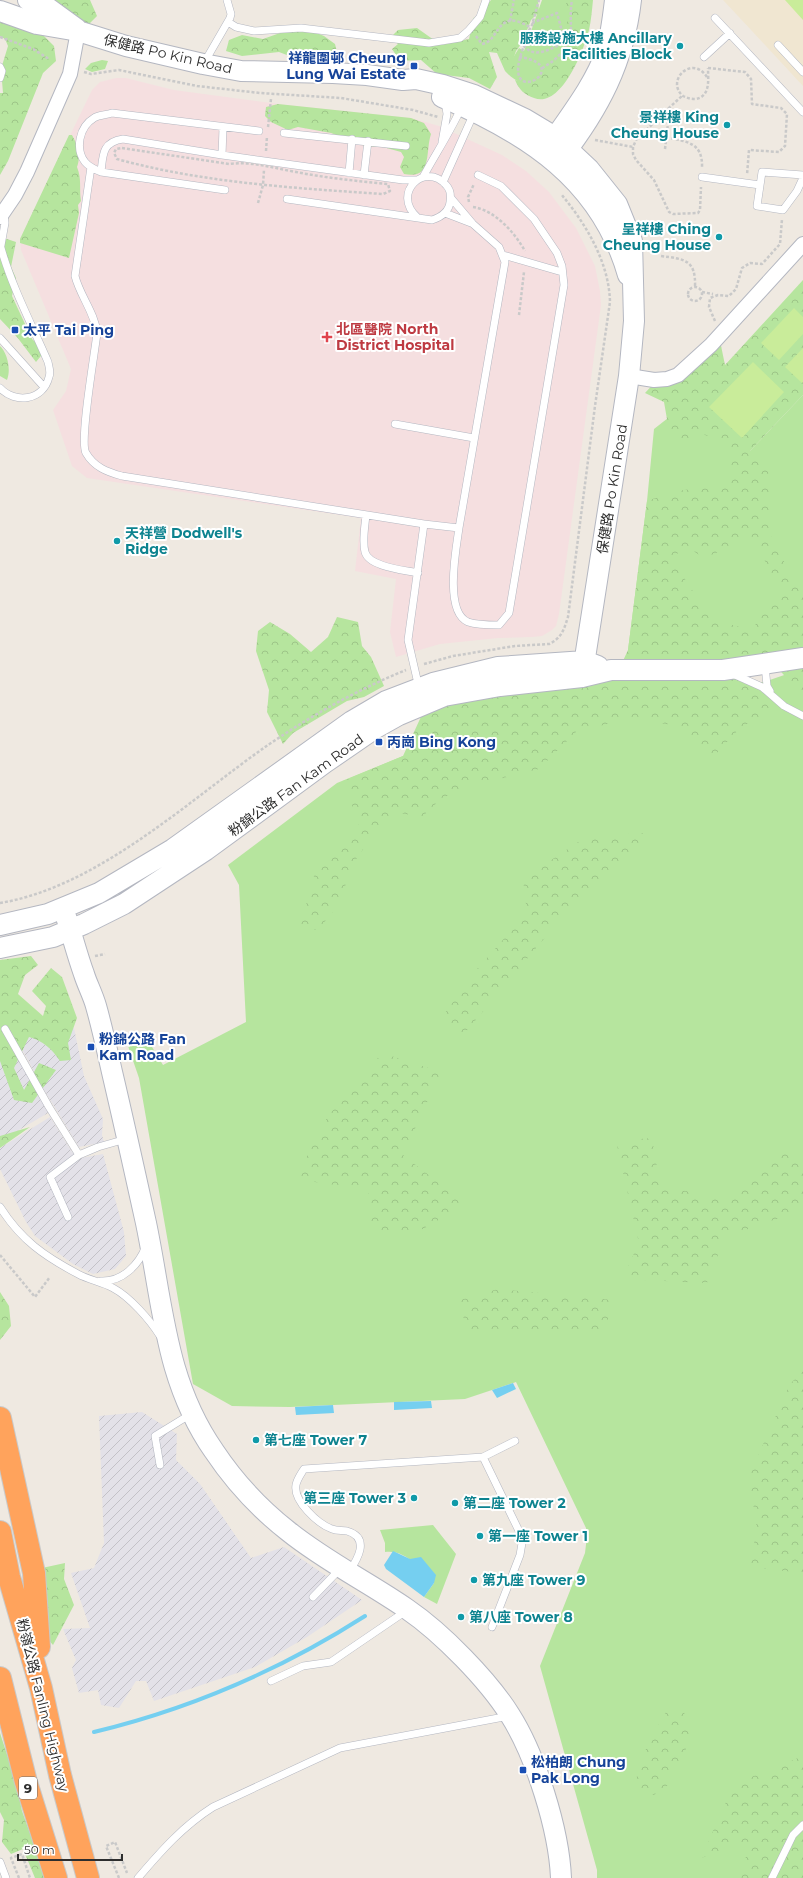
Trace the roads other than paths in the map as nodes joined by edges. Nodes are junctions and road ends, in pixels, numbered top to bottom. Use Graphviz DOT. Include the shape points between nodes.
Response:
graph roads {
  1 [pos="28,0"];
  2 [pos="227,0"];
  3 [pos="486,0"];
  4 [pos="615,0"];
  5 [pos="631,0"];
  6 [pos="0,11"];
  7 [pos="715,18"];
  8 [pos="228,22"];
  9 [pos="78,31"];
  10 [pos="730,33"];
  11 [pos="778,45"];
  12 [pos="704,57"];
  13 [pos="203,64"];
  14 [pos="0,67"];
  15 [pos="803,72"];
  16 [pos="0,78"];
  17 [pos="403,80"];
  18 [pos="444,98"];
  19 [pos="470,104"];
  20 [pos="803,112"];
  21 [pos="223,128"];
  22 [pos="259,131"];
  23 [pos="284,133"];
  24 [pos="352,139"];
  25 [pos="368,141"];
  26 [pos="442,142"];
  27 [pos="406,146"];
  28 [pos="557,150"];
  29 [pos="222,155"];
  30 [pos="91,167"];
  31 [pos="101,172"];
  32 [pos="364,175"];
  33 [pos="478,175"];
  34 [pos="349,176"];
  35 [pos="702,177"];
  36 [pos="803,177"];
  37 [pos="420,179"];
  38 [pos="443,182"];
  39 [pos="760,185"];
  40 [pos="225,190"];
  41 [pos="451,198"];
  42 [pos="287,199"];
  43 [pos="445,214"];
  44 [pos="2,215"];
  45 [pos="417,217"];
  46 [pos="473,224"];
  47 [pos="803,244"];
  48 [pos="1,250"];
  49 [pos="503,255"];
  50 [pos="562,272"];
  51 [pos="0,338"];
  52 [pos="629,376"];
  53 [pos="44,387"];
  54 [pos="0,388"];
  55 [pos="395,424"];
  56 [pos="474,438"];
  57 [pos="366,515"];
  58 [pos="424,524"];
  59 [pos="459,528"];
  60 [pos="418,573"];
  61 [pos="803,658"];
  62 [pos="765,665"];
  63 [pos="584,669"];
  64 [pos="724,670"];
  65 [pos="772,695"];
  66 [pos="421,696"];
  67 [pos="803,716"];
  68 [pos="195,849"];
  69 [pos="138,870"];
  70 [pos="70,905"];
  71 [pos="0,925"];
  72 [pos="77,927"];
  73 [pos="0,948"];
  74 [pos="5,1029"];
  75 [pos="127,1138"];
  76 [pos="79,1155"];
  77 [pos="0,1207"];
  78 [pos="68,1217"];
  79 [pos="148,1238"];
  80 [pos="95,1280"];
  81 [pos="170,1349"];
  82 [pos="192,1413"];
  83 [pos="0,1418"];
  84 [pos="515,1441"];
  85 [pos="483,1457"];
  86 [pos="160,1465"];
  87 [pos="0,1532"];
  88 [pos="345,1570"];
  89 [pos="313,1597"];
  90 [pos="408,1609"];
  91 [pos="492,1627"];
  92 [pos="0,1678"];
  93 [pos="271,1681"];
  94 [pos="41,1688"];
  95 [pos="511,1716"];
  96 [pos="803,1825"];
  97 [pos="0,1862"];
  98 [pos="6,1878"];
  99 [pos="56,1878"];
  100 [pos="88,1878"];
  101 [pos="138,1878"];
  102 [pos="561,1878"];
  103 [pos="772,1878"];
  1 -- 9 [label="main road, 保健路 Po Kin Road" via="48,8"];
  2 -- 8 [label="lane" via="231,14"];
  3 -- 8 [label="lane" via="480,17 460,38 429,43 301,28 254,31 236,27"];
  4 -- 28 [label="main road" via="611,33 605,52"];
  5 -- 28 [label="main road" via="621,54 608,87"];
  6 -- 9 [label="main road, 保健路 Po Kin Road" via="37,24"];
  7 -- 10 [label="lane"];
  8 -- 13 [label="lane"];
  9 -- 13 [label="main road, 保健路 Po Kin Road" via="126,46"];
  9 -- 44 [label="street" via="77,69 16,195"];
  10 -- 12 [label="lane"];
  10 -- 20 [label="lane"];
  11 -- 15 [label="lane"];
  13 -- 17 [label="main road, 保健路 Po Kin Road" via="241,71 353,74"];
  14 -- 16 [label="lane"];
  17 -- 18 [label="main road, 保健路 Po Kin Road"];
  17 -- 19 [label="main road, 保健路 Po Kin Road" via="416,79"];
  18 -- 19 [label="main road, 保健路 Po Kin Road"];
  18 -- 26 [label="lane" via="447,114"];
  19 -- 26 [label="lane"];
  19 -- 28 [label="main road, 保健路 Po Kin Road" via="525,119"];
  19 -- 38 [label="lane"];
  21 -- 22 [label="lane"];
  21 -- 29 [label="lane"];
  21 -- 30 [label="lane" via="112,113 95,117 87,123 79,144 83,158"];
  23 -- 24 [label="lane"];
  24 -- 25 [label="lane"];
  24 -- 34 [label="lane"];
  25 -- 27 [label="lane"];
  25 -- 32 [label="lane"];
  26 -- 37 [label="lane"];
  28 -- 52 [label="main road, 保健路 Po Kin Road" via="612,231 625,266 634,300"];
  29 -- 31 [label="lane" via="123,138 115,140 106,148"];
  29 -- 34 [label="lane"];
  30 -- 31 [label="lane"];
  30 -- 57 [label="lane" via="75,276 96,324 97,333 85,452 106,472 122,476"];
  31 -- 40 [label="lane"];
  32 -- 34 [label="lane"];
  32 -- 37 [label="lane"];
  33 -- 50 [label="lane" via="501,186 524,208 557,253"];
  35 -- 39 [label="lane"];
  36 -- 39 [label="lane" via="762,172"];
  36 -- 39 [label="lane" via="797,191 783,210 757,206"];
  37 -- 38 [label="lane" via="437,178"];
  37 -- 45 [label="lane" via="408,191 407,198 412,212"];
  38 -- 41 [label="lane"];
  41 -- 43 [label="lane"];
  41 -- 46 [label="lane"];
  42 -- 45 [label="lane"];
  43 -- 45 [label="lane" via="432,220"];
  43 -- 46 [label="lane"];
  44 -- 48 [label="lane" via="5,223"];
  46 -- 49 [label="lane" via="499,246"];
  47 -- 52 [label="street" via="711,345 678,375 654,380"];
  48 -- 53 [label="lane" via="48,362 49,378"];
  49 -- 50 [label="lane"];
  49 -- 56 [label="lane" via="505,262"];
  50 -- 59 [label="lane" via="564,285 509,613 499,625 468,622 458,612 454,598"];
  51 -- 53 [label="lane"];
  52 -- 63 [label="main road, 保健路 Po Kin Road"];
  53 -- 54 [label="lane" via="34,396 23,399 6,394"];
  55 -- 56 [label="lane"];
  56 -- 59 [label="lane"];
  57 -- 58 [label="lane"];
  57 -- 60 [label="lane" via="365,554 376,564"];
  58 -- 59 [label="lane"];
  58 -- 60 [label="lane"];
  60 -- 66 [label="lane" via="408,640"];
  61 -- 62 [label="main road, 粉錦公路 Fan Kam Road"];
  62 -- 64 [label="main road, 粉錦公路 Fan Kam Road"];
  62 -- 65 [label="lane" via="767,686"];
  63 -- 64 [label="main road, 粉錦公路 Fan Kam Road"];
  63 -- 66 [label="main road, 粉錦公路 Fan Kam Road" via="444,696"];
  64 -- 65 [label="lane" via="756,684"];
  65 -- 67 [label="lane" via="784,706"];
  66 -- 68 [label="main road, 粉錦公路 Fan Kam Road" via="399,715 374,729"];
  66 -- 69 [label="main road, 粉錦公路 Fan Kam Road" via="386,701 352,721 173,849"];
  68 -- 69 [label="lane" via="187,846 149,869"];
  68 -- 72 [label="main road, 粉錦公路 Fan Kam Road" via="143,892"];
  69 -- 70 [label="main road, 粉錦公路 Fan Kam Road" via="99,893"];
  70 -- 71 [label="main road, 粉錦公路 Fan Kam Road" via="24,921"];
  70 -- 72 [label="main road"];
  72 -- 73 [label="main road, 粉錦公路 Fan Kam Road" via="53,937"];
  72 -- 75 [label="main road" via="84,974 96,1005"];
  74 -- 76 [label="lane"];
  75 -- 76 [label="lane"];
  75 -- 79 [label="main road"];
  76 -- 78 [label="lane" via="50,1177"];
  77 -- 80 [label="lane" via="15,1230 45,1255 80,1275"];
  79 -- 80 [label="lane" via="138,1262 120,1277 111,1282"];
  79 -- 81 [label="main road" via="162,1319"];
  80 -- 81 [label="lane" via="114,1289 132,1304 148,1319"];
  81 -- 82 [label="main road" via="183,1396"];
  82 -- 86 [label="lane" via="155,1436"];
  82 -- 88 [label="main road" via="213,1451 238,1483 288,1532"];
  83 -- 94 [label="highway" via="34,1573"];
  84 -- 85 [label="lane"];
  85 -- 88 [label="lane" via="304,1469 296,1484 296,1490 308,1511 332,1529 352,1534 359,1541 360,1552"];
  85 -- 91 [label="lane" via="519,1531 522,1543 520,1555"];
  87 -- 94 [label="highway, 粉嶺公路 Fanling Highway" via="9,1577"];
  88 -- 89 [label="lane"];
  88 -- 90 [label="main road"];
  90 -- 93 [label="lane" via="331,1662 303,1666"];
  90 -- 95 [label="main road" via="461,1656"];
  92 -- 99 [label="highway, 9" via="26,1782"];
  94 -- 100 [label="highway, 粉嶺公路 Fanling Highway" via="60,1775"];
  95 -- 101 [label="lane" via="340,1748 203,1813 167,1844"];
  95 -- 102 [label="main road" via="535,1766 553,1822"];
  96 -- 103 [label="lane" via="793,1835"];
  97 -- 98 [label="lane"];
}
